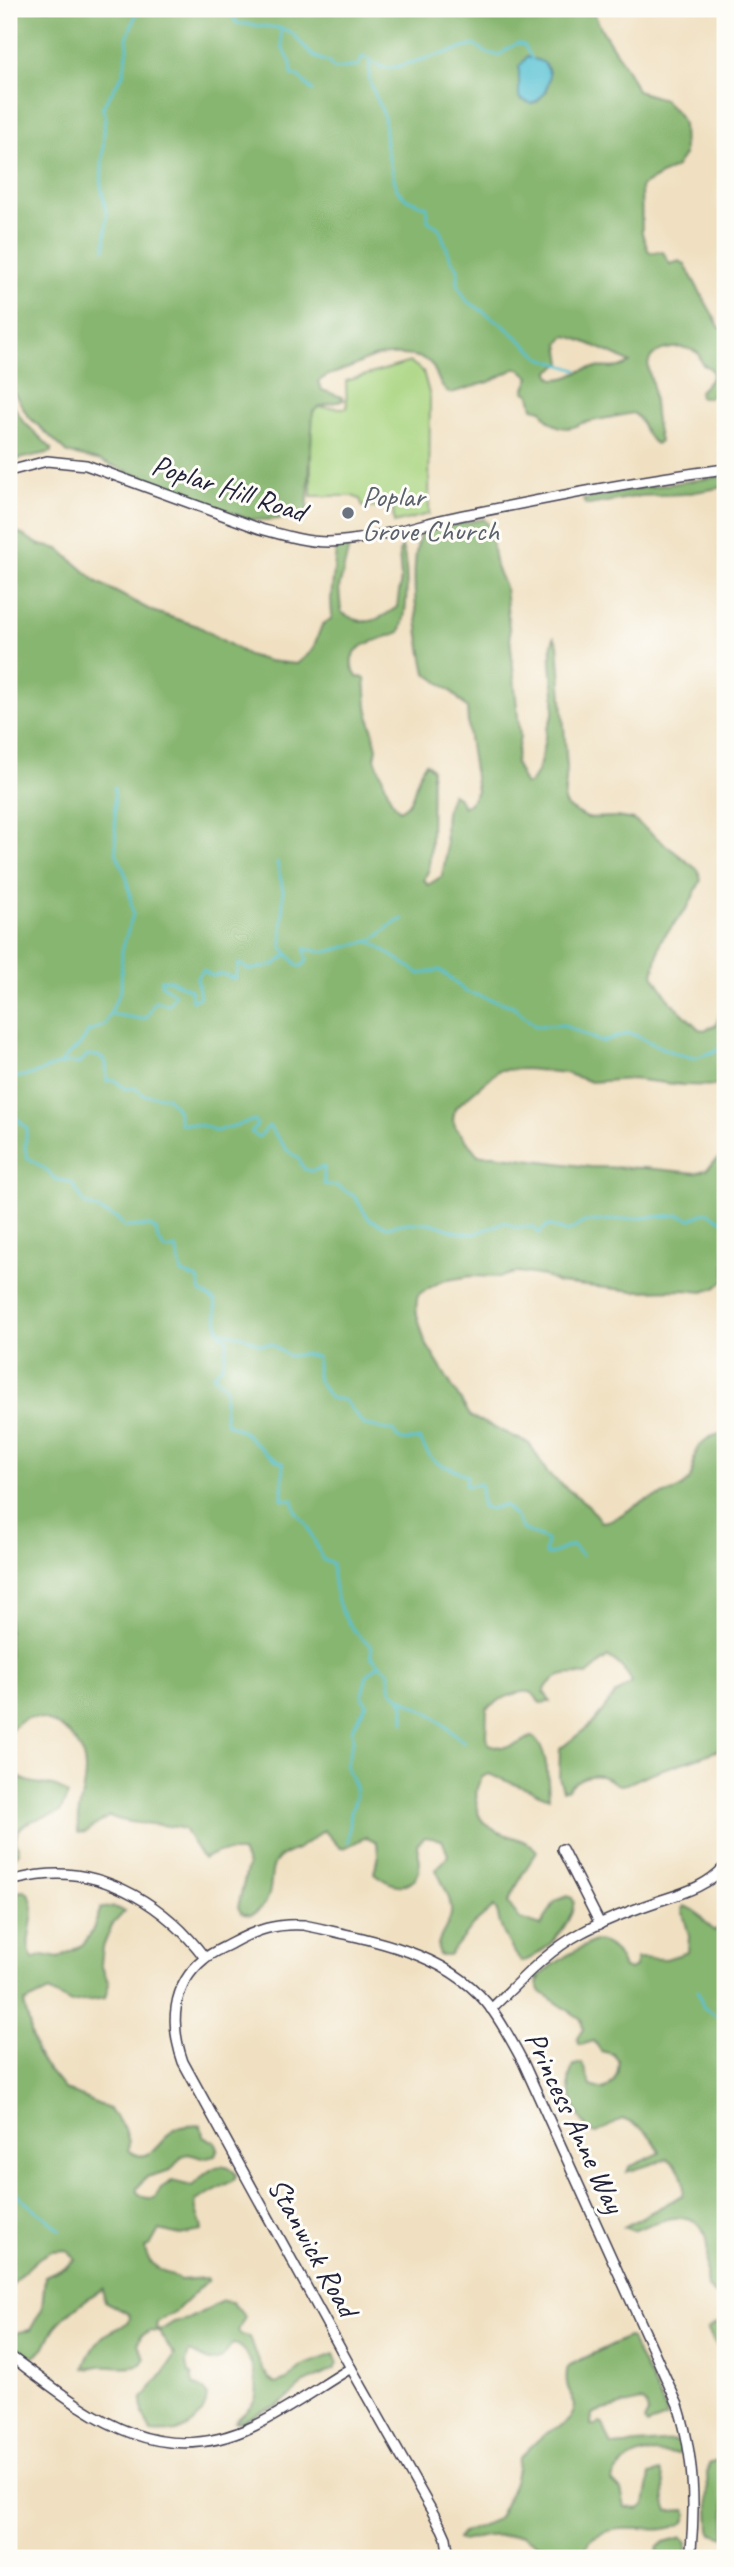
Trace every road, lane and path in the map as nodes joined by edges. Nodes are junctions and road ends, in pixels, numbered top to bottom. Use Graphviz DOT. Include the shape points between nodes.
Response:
graph roads {
  1 [pos="725,469"];
  2 [pos="9,471"];
  3 [pos="562,1849"];
  4 [pos="725,1866"];
  5 [pos="9,1881"];
  6 [pos="600,1924"];
  7 [pos="205,1958"];
  8 [pos="491,2008"];
  9 [pos="9,2355"];
  10 [pos="351,2368"];
  11 [pos="449,2558"];
  12 [pos="690,2558"];
  1 -- 2 [label="street, Poplar Hill Road" via="329,542 261,529 67,461"];
  3 -- 6 [label="street"];
  4 -- 6 [label="street" via="694,1890"];
  5 -- 7 [label="street" via="72,1875 123,1890 172,1919"];
  6 -- 8 [label="street" via="541,1961"];
  7 -- 8 [label="street, Princess Anne Way" via="264,1928 304,1925 423,1957 455,1976"];
  7 -- 10 [label="street, Stanwick Road" via="185,1980 176,2004 174,2030 183,2062"];
  8 -- 12 [label="street, Princess Anne Way" via="523,2062 678,2405 693,2474"];
  9 -- 10 [label="street" via="110,2426 142,2437 186,2442 255,2426"];
  10 -- 11 [label="street, Stanwick Road" via="442,2529"];
}
